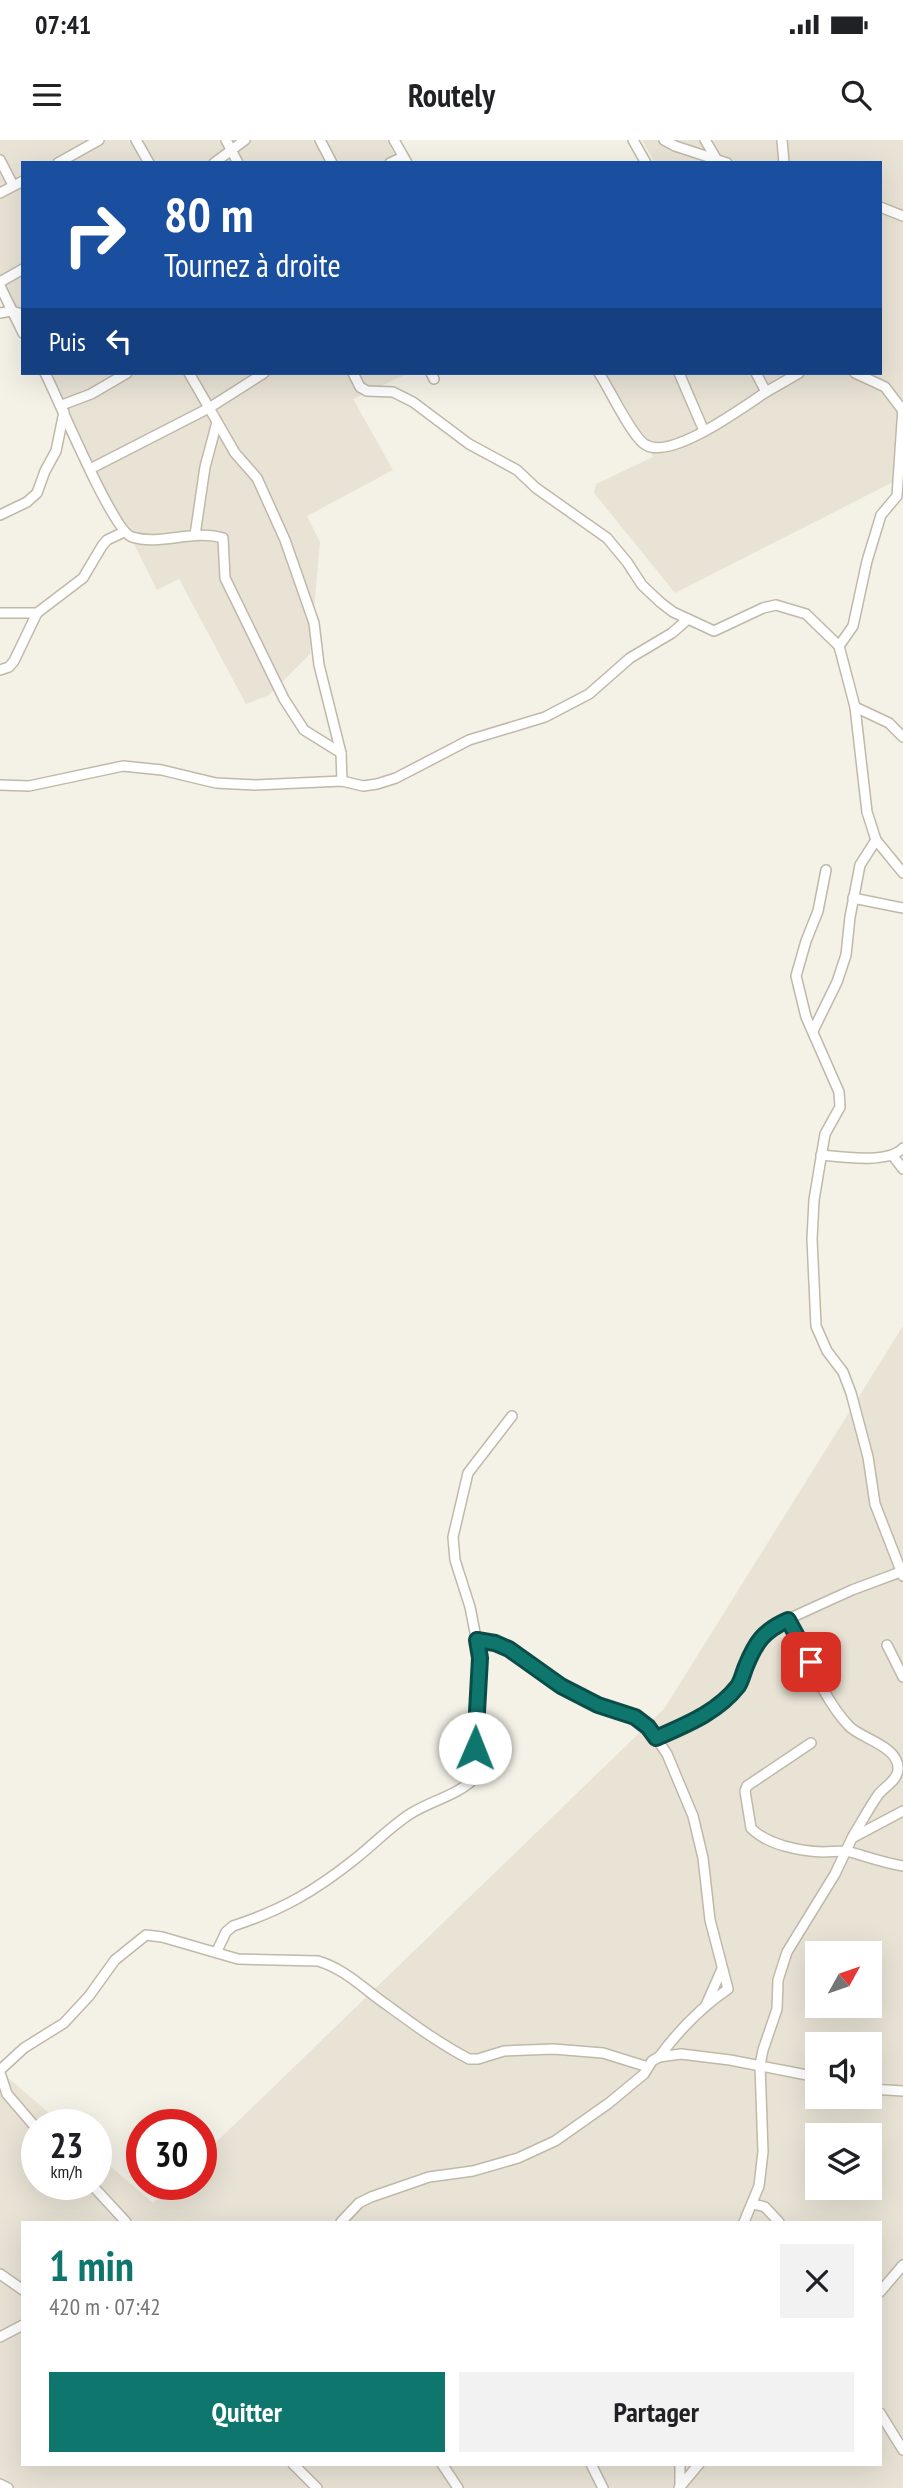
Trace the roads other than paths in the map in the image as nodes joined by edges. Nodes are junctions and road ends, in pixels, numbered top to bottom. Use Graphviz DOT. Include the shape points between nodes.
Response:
graph roads {
  1 [pos="99,140"];
  2 [pos="136,140"];
  3 [pos="226,140"];
  4 [pos="245,140"];
  5 [pos="320,140"];
  6 [pos="394,140"];
  7 [pos="633,140"];
  8 [pos="664,140"];
  9 [pos="705,140"];
  10 [pos="782,140"];
  11 [pos="232,150"];
  12 [pos="0,160"];
  13 [pos="405,160"];
  14 [pos="717,160"];
  15 [pos="62,161"];
  16 [pos="148,161"];
  17 [pos="217,161"];
  18 [pos="237,161"];
  19 [pos="331,161"];
  20 [pos="645,161"];
  21 [pos="784,161"];
  22 [pos="18,183"];
  23 [pos="0,193"];
  24 [pos="882,208"];
  25 [pos="903,216"];
  26 [pos="21,270"];
  27 [pos="0,284"];
  28 [pos="11,311"];
  29 [pos="0,313"];
  30 [pos="21,314"];
  31 [pos="21,329"];
  32 [pos="46,375"];
  33 [pos="124,375"];
  34 [pos="190,375"];
  35 [pos="261,375"];
  36 [pos="354,375"];
  37 [pos="600,375"];
  38 [pos="680,375"];
  39 [pos="757,375"];
  40 [pos="796,375"];
  41 [pos="859,375"];
  42 [pos="766,392"];
  43 [pos="63,408"];
  44 [pos="209,408"];
  45 [pos="902,408"];
  46 [pos="217,422"];
  47 [pos="705,431"];
  48 [pos="90,469"];
  49 [pos="900,495"];
  50 [pos="0,515"];
  51 [pos="124,532"];
  52 [pos="195,535"];
  53 [pos="0,612"];
  54 [pos="37,613"];
  55 [pos="688,619"];
  56 [pos="839,646"];
  57 [pos="0,670"];
  58 [pos="855,707"];
  59 [pos="903,737"];
  60 [pos="341,753"];
  61 [pos="342,781"];
  62 [pos="0,786"];
  63 [pos="876,840"];
  64 [pos="826,870"];
  65 [pos="903,873"];
  66 [pos="853,898"];
  67 [pos="903,908"];
  68 [pos="813,1031"];
  69 [pos="903,1149"];
  70 [pos="821,1155"];
  71 [pos="893,1156"];
  72 [pos="903,1169"];
  73 [pos="512,1416"];
  74 [pos="903,1573"];
  75 [pos="788,1620"];
  76 [pos="477,1640"];
  77 [pos="887,1645"];
  78 [pos="903,1677"];
  79 [pos="656,1738"];
  80 [pos="811,1743"];
  81 [pos="903,1811"];
  82 [pos="852,1838"];
  83 [pos="847,1851"];
  84 [pos="903,1866"];
  85 [pos="217,1951"];
  86 [pos="722,1969"];
  87 [pos="706,2005"];
  88 [pos="659,2057"];
  89 [pos="760,2065"];
  90 [pos="648,2067"];
  91 [pos="0,2071"];
  92 [pos="805,2074"];
  93 [pos="882,2090"];
  94 [pos="903,2091"];
  95 [pos="21,2110"];
  96 [pos="105,2200"];
  97 [pos="753,2204"];
  98 [pos="125,2221"];
  99 [pos="342,2221"];
  100 [pos="744,2221"];
  101 [pos="778,2221"];
  102 [pos="903,2265"];
  103 [pos="0,2274"];
  104 [pos="21,2289"];
  105 [pos="882,2290"];
  106 [pos="21,2326"];
  107 [pos="0,2337"];
  108 [pos="882,2416"];
  109 [pos="903,2450"];
  110 [pos="295,2466"];
  111 [pos="443,2466"];
  112 [pos="592,2466"];
  113 [pos="680,2466"];
  114 [pos="697,2466"];
  115 [pos="0,2484"];
  116 [pos="679,2487"];
  117 [pos="8,2488"];
  118 [pos="317,2488"];
  119 [pos="458,2488"];
  120 [pos="603,2488"];
  1 -- 15 [label="street"];
  2 -- 16 [label="street"];
  3 -- 11 [label="street"];
  4 -- 11 [label="street"];
  5 -- 19 [label="street"];
  6 -- 13 [label="street"];
  7 -- 20 [label="street"];
  8 -- 14 [label="street"];
  9 -- 14 [label="street"];
  10 -- 21 [label="street"];
  11 -- 17 [label="street"];
  11 -- 18 [label="street"];
  12 -- 22 [label="street"];
  22 -- 23 [label="street"];
  24 -- 25 [label="street"];
  26 -- 27 [label="street"];
  27 -- 28 [label="street"];
  28 -- 29 [label="street"];
  28 -- 30 [label="street"];
  28 -- 31 [label="street"];
  32 -- 43 [label="street"];
  33 -- 43 [label="street"];
  34 -- 44 [label="street"];
  35 -- 44 [label="street"];
  36 -- 55 [label="street" via="360,387 393,392 413,402 469,444 517,470 607,538 642,585"];
  37 -- 47 [label="street" via="646,446 677,444"];
  38 -- 47 [label="street"];
  39 -- 42 [label="street"];
  40 -- 42 [label="street"];
  41 -- 45 [label="street" via="885,387"];
  42 -- 47 [label="street"];
  43 -- 48 [label="street"];
  43 -- 50 [label="street" via="56,451 37,493"];
  44 -- 46 [label="street"];
  44 -- 48 [label="street"];
  45 -- 49 [label="street"];
  46 -- 52 [label="street"];
  46 -- 60 [label="street" via="257,478 285,540 310,610"];
  48 -- 51 [label="street"];
  49 -- 56 [label="street" via="881,515 853,626"];
  51 -- 52 [label="street" via="153,539"];
  51 -- 54 [label="street" via="107,540 83,578"];
  52 -- 60 [label="street" via="223,538 225,578 284,699 304,730"];
  53 -- 54 [label="street"];
  54 -- 57 [label="street" via="14,661"];
  55 -- 56 [label="street" via="714,631 763,608 790,607 806,614"];
  55 -- 61 [label="street" via="630,658 589,694 545,718 469,740 396,778 363,786"];
  56 -- 58 [label="street"];
  58 -- 59 [label="street" via="889,723"];
  58 -- 63 [label="street" via="867,812"];
  60 -- 61 [label="street"];
  61 -- 62 [label="street" via="216,783 124,766 29,786"];
  63 -- 65 [label="street"];
  63 -- 66 [label="street" via="860,865"];
  64 -- 68 [label="street" via="796,976"];
  66 -- 67 [label="street"];
  66 -- 68 [label="street" via="846,955"];
  68 -- 70 [label="street" via="839,1092 840,1107 825,1134"];
  69 -- 71 [label="street"];
  70 -- 71 [label="street"];
  70 -- 74 [label="street" via="812,1239 816,1326 851,1393 875,1504"];
  71 -- 72 [label="street"];
  73 -- 76 [label="street" via="468,1473 453,1537"];
  74 -- 75 [label="street" via="852,1590"];
  75 -- 79 [label="street" via="764,1633 741,1681 718,1705"];
  75 -- 82 [label="street" via="843,1719 856,1734 875,1740 896,1762 896,1776"];
  76 -- 79 [label="street" via="509,1649 561,1686 635,1717"];
  76 -- 85 [label="street" via="476,1777 399,1821 307,1895 233,1926"];
  77 -- 78 [label="street"];
  79 -- 86 [label="street" via="693,1816"];
  80 -- 83 [label="street" via="747,1786 751,1828 798,1849"];
  81 -- 82 [label="street"];
  82 -- 83 [label="street"];
  83 -- 84 [label="street"];
  83 -- 89 [label="street" via="788,1952"];
  85 -- 90 [label="street" via="238,1959 330,1965 469,2059 504,2051 553,2049 603,2053"];
  85 -- 91 [label="street" via="146,1935 115,1960 64,2023 24,2048"];
  86 -- 87 [label="street"];
  86 -- 87 [label="street" via="728,1989"];
  87 -- 88 [label="street"];
  88 -- 89 [label="street" via="681,2054"];
  88 -- 90 [label="street"];
  89 -- 92 [label="street"];
  89 -- 97 [label="street" via="763,2152"];
  90 -- 99 [label="street" via="609,2103 555,2141 518,2158 429,2177 370,2197"];
  91 -- 95 [label="street" via="8,2094"];
  93 -- 94 [label="street"];
  96 -- 98 [label="street"];
  97 -- 100 [label="street"];
  97 -- 101 [label="street" via="765,2207"];
  102 -- 105 [label="street"];
  103 -- 104 [label="street"];
  106 -- 107 [label="street"];
  108 -- 109 [label="street"];
  110 -- 118 [label="street"];
  111 -- 119 [label="street"];
  112 -- 120 [label="street"];
  113 -- 116 [label="street"];
  114 -- 116 [label="street"];
  115 -- 117 [label="street"];
}
